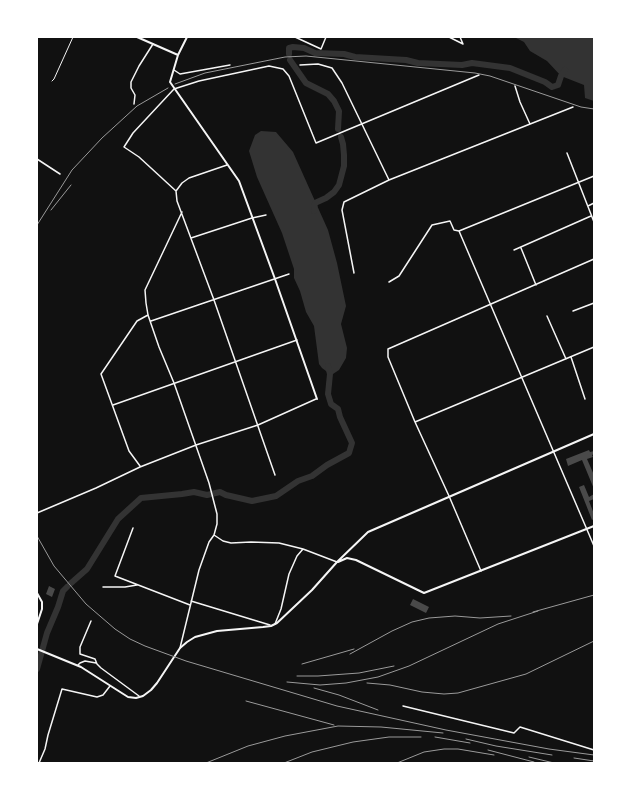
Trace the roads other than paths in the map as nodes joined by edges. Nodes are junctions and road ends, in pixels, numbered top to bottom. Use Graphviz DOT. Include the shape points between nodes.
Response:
graph roads {
  1 [pos="73,37"];
  2 [pos="138,37"];
  3 [pos="187,37"];
  4 [pos="296,37"];
  5 [pos="326,37"];
  6 [pos="449,37"];
  7 [pos="460,37"];
  8 [pos="153,44"];
  9 [pos="178,55"];
  10 [pos="230,65"];
  11 [pos="300,65"];
  12 [pos="174,70"];
  13 [pos="479,75"];
  14 [pos="52,82"];
  15 [pos="515,86"];
  16 [pos="174,89"];
  17 [pos="134,104"];
  18 [pos="573,107"];
  19 [pos="362,124"];
  20 [pos="530,124"];
  21 [pos="567,153"];
  22 [pos="37,158"];
  23 [pos="227,165"];
  24 [pos="60,174"];
  25 [pos="594,176"];
  26 [pos="390,180"];
  27 [pos="579,182"];
  28 [pos="176,191"];
  29 [pos="594,203"];
  30 [pos="588,206"];
  31 [pos="182,212"];
  32 [pos="266,215"];
  33 [pos="592,216"];
  34 [pos="252,218"];
  35 [pos="594,222"];
  36 [pos="459,231"];
  37 [pos="191,238"];
  38 [pos="521,248"];
  39 [pos="514,250"];
  40 [pos="594,259"];
  41 [pos="354,273"];
  42 [pos="289,274"];
  43 [pos="275,279"];
  44 [pos="390,282"];
  45 [pos="536,285"];
  46 [pos="214,300"];
  47 [pos="594,303"];
  48 [pos="490,304"];
  49 [pos="573,312"];
  50 [pos="148,315"];
  51 [pos="547,316"];
  52 [pos="151,321"];
  53 [pos="296,340"];
  54 [pos="594,347"];
  55 [pos="571,357"];
  56 [pos="566,359"];
  57 [pos="236,361"];
  58 [pos="521,378"];
  59 [pos="174,383"];
  60 [pos="317,398"];
  61 [pos="584,399"];
  62 [pos="113,405"];
  63 [pos="415,422"];
  64 [pos="258,425"];
  65 [pos="594,434"];
  66 [pos="196,445"];
  67 [pos="553,452"];
  68 [pos="140,467"];
  69 [pos="276,475"];
  70 [pos="449,496"];
  71 [pos="37,513"];
  72 [pos="594,526"];
  73 [pos="133,528"];
  74 [pos="588,529"];
  75 [pos="214,535"];
  76 [pos="594,546"];
  77 [pos="303,549"];
  78 [pos="337,562"];
  79 [pos="481,571"];
  80 [pos="139,585"];
  81 [pos="103,588"];
  82 [pos="37,593"];
  83 [pos="191,601"];
  84 [pos="190,605"];
  85 [pos="91,621"];
  86 [pos="37,624"];
  87 [pos="275,624"];
  88 [pos="271,626"];
  89 [pos="180,648"];
  90 [pos="37,650"];
  91 [pos="96,663"];
  92 [pos="78,666"];
  93 [pos="110,686"];
  94 [pos="140,697"];
  95 [pos="403,706"];
  96 [pos="594,750"];
  97 [pos="39,763"];
  1 -- 14 [label="lane"];
  2 -- 8 [label="street"];
  3 -- 9 [label="street"];
  4 -- 5 [label="street" via="321,49"];
  6 -- 7 [label="street" via="463,44"];
  8 -- 9 [label="street"];
  8 -- 17 [label="street" via="131,82 135,95"];
  9 -- 12 [label="street"];
  10 -- 12 [label="street" via="180,74"];
  11 -- 19 [label="street" via="318,64 332,68"];
  12 -- 16 [label="street" via="170,82"];
  13 -- 19 [label="street"];
  15 -- 20 [label="street"];
  16 -- 19 [label="street" via="269,66 283,69 289,76 316,143"];
  16 -- 23 [label="street"];
  16 -- 28 [label="street" via="133,133 124,147 139,157"];
  18 -- 20 [label="street"];
  19 -- 26 [label="street"];
  20 -- 26 [label="street"];
  21 -- 27 [label="street"];
  22 -- 24 [label="street"];
  23 -- 28 [label="street" via="189,178"];
  23 -- 34 [label="street" via="239,181"];
  25 -- 27 [label="street"];
  26 -- 41 [label="street" via="344,202 342,210"];
  27 -- 30 [label="street"];
  27 -- 36 [label="street"];
  28 -- 31 [label="street"];
  29 -- 30 [label="street"];
  30 -- 33 [label="street"];
  31 -- 37 [label="street"];
  31 -- 50 [label="street" via="145,290"];
  32 -- 34 [label="street"];
  33 -- 35 [label="street"];
  33 -- 38 [label="street"];
  34 -- 37 [label="street"];
  34 -- 43 [label="street"];
  36 -- 44 [label="street" via="454,230 450,221 432,224 399,276"];
  36 -- 48 [label="street"];
  37 -- 46 [label="street"];
  38 -- 39 [label="street"];
  38 -- 45 [label="street"];
  40 -- 45 [label="street"];
  42 -- 43 [label="street"];
  43 -- 46 [label="street"];
  43 -- 53 [label="street"];
  45 -- 48 [label="street"];
  46 -- 52 [label="street"];
  46 -- 57 [label="street"];
  47 -- 49 [label="street"];
  48 -- 58 [label="street"];
  48 -- 63 [label="street" via="388,349 388,357"];
  50 -- 52 [label="street"];
  50 -- 62 [label="street" via="137,321 101,374"];
  51 -- 56 [label="street"];
  52 -- 59 [label="street"];
  53 -- 57 [label="street"];
  53 -- 60 [label="street"];
  54 -- 55 [label="street"];
  55 -- 56 [label="street"];
  55 -- 61 [label="street"];
  56 -- 58 [label="street"];
  57 -- 59 [label="street"];
  57 -- 64 [label="street"];
  58 -- 63 [label="street"];
  58 -- 67 [label="street"];
  59 -- 62 [label="street"];
  59 -- 66 [label="street"];
  60 -- 64 [label="street"];
  62 -- 68 [label="street" via="128,451"];
  63 -- 70 [label="street"];
  64 -- 66 [label="street"];
  64 -- 69 [label="street"];
  65 -- 67 [label="street"];
  66 -- 68 [label="street"];
  66 -- 75 [label="street" via="217,514"];
  67 -- 70 [label="street"];
  67 -- 74 [label="street"];
  68 -- 71 [label="street"];
  70 -- 78 [label="street" via="368,532"];
  70 -- 79 [label="street"];
  72 -- 74 [label="street"];
  73 -- 80 [label="street" via="115,576"];
  74 -- 76 [label="street"];
  74 -- 79 [label="street"];
  75 -- 77 [label="street" via="231,543 279,544"];
  75 -- 83 [label="street" via="199,570"];
  77 -- 78 [label="street"];
  77 -- 87 [label="street" via="289,574"];
  78 -- 79 [label="street" via="347,558 356,560 424,593"];
  78 -- 87 [label="street" via="312,590"];
  80 -- 81 [label="street"];
  80 -- 84 [label="street"];
  82 -- 86 [label="street" via="42,602"];
  83 -- 84 [label="street"];
  83 -- 88 [label="street"];
  84 -- 89 [label="street"];
  85 -- 91 [label="street" via="80,647 80,654 95,660"];
  87 -- 88 [label="street"];
  88 -- 89 [label="street" via="217,631 195,637"];
  89 -- 94 [label="street" via="157,683"];
  90 -- 92 [label="street"];
  91 -- 92 [label="street" via="85,661"];
  91 -- 94 [label="street"];
  92 -- 93 [label="street"];
  93 -- 94 [label="street" via="128,697"];
  93 -- 97 [label="street" via="103,695 97,697 62,689 46,749"];
  95 -- 96 [label="street" via="514,733 520,727"];
}
